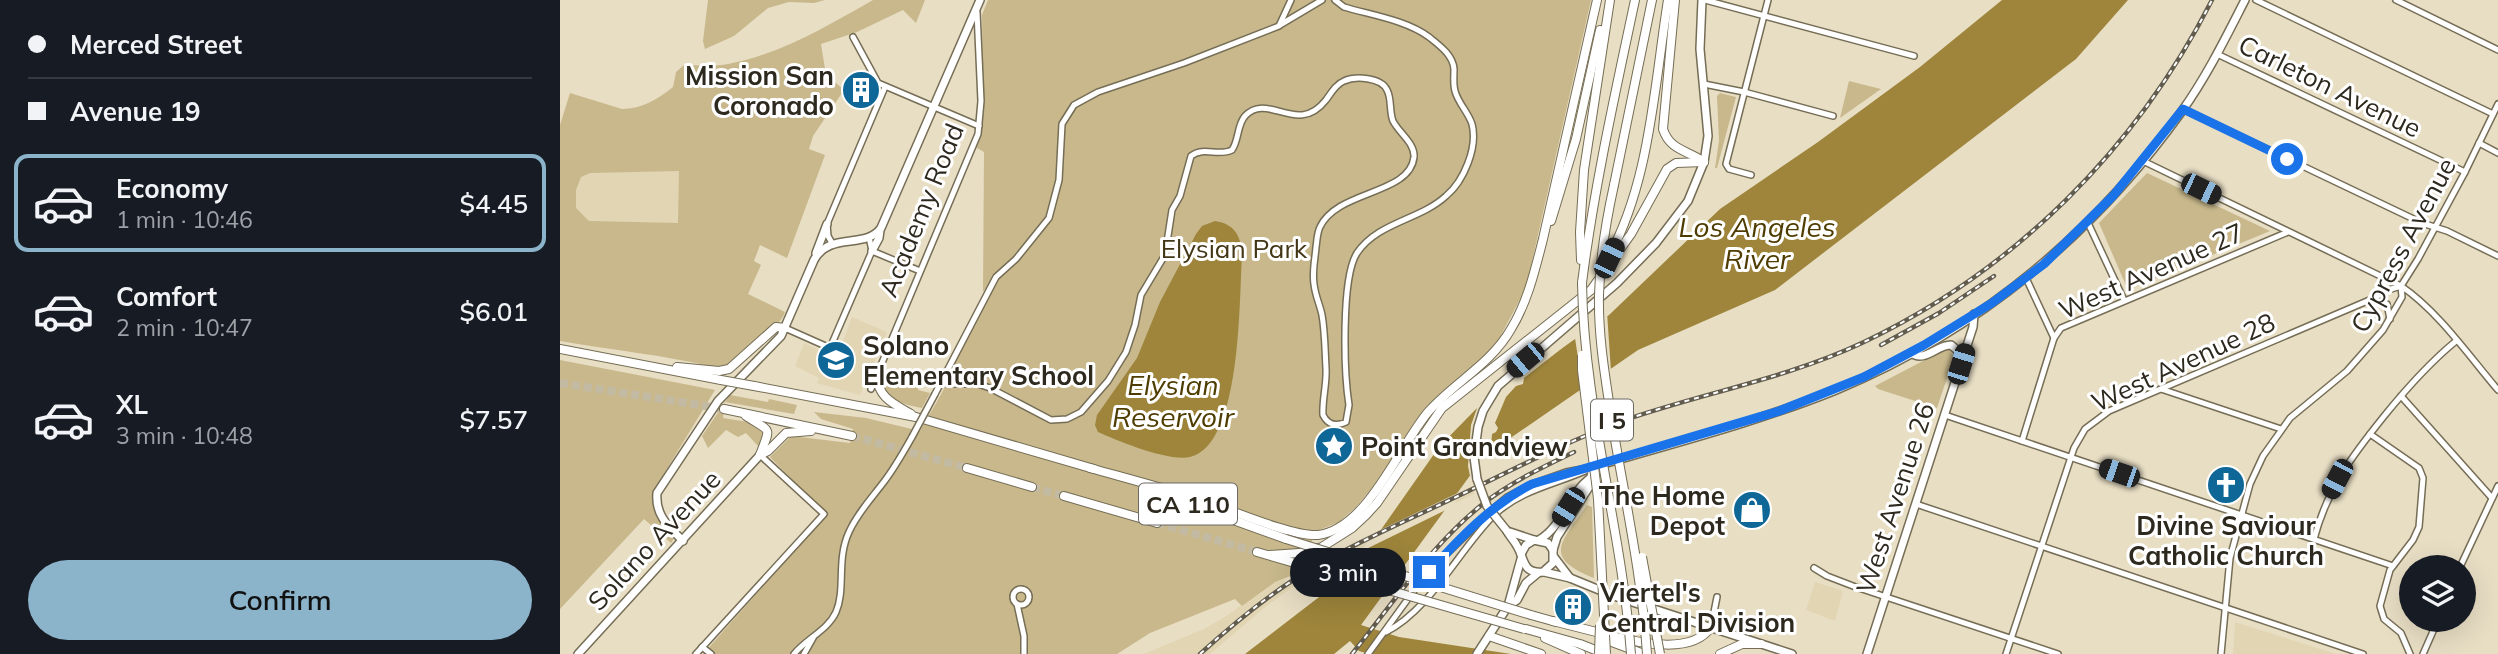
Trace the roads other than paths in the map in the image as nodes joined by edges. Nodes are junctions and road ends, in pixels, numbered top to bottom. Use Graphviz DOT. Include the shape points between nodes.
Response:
graph roads {
  1 [pos="980,0"];
  2 [pos="1292,0"];
  3 [pos="1322,0"];
  4 [pos="1335,0"];
  5 [pos="1597,0"];
  6 [pos="1608,0"];
  7 [pos="1634,0"];
  8 [pos="1653,0"];
  9 [pos="1668,0"];
  10 [pos="1675,0"];
  11 [pos="1704,0"];
  12 [pos="1768,0"];
  13 [pos="2245,0"];
  14 [pos="2256,0"];
  15 [pos="2396,0"];
  16 [pos="976,8"];
  17 [pos="1763,15"];
  18 [pos="1279,26"];
  19 [pos="853,37"];
  20 [pos="2498,50"];
  21 [pos="2217,54"];
  22 [pos="1914,56"];
  23 [pos="1704,84"];
  24 [pos="886,87"];
  25 [pos="1744,92"];
  26 [pos="2498,104"];
  27 [pos="933,107"];
  28 [pos="2183,109"];
  29 [pos="2493,114"];
  30 [pos="1833,116"];
  31 [pos="979,126"];
  32 [pos="2479,143"];
  33 [pos="2498,153"];
  34 [pos="2143,161"];
  35 [pos="1704,162"];
  36 [pos="2465,172"];
  37 [pos="1751,175"];
  38 [pos="2088,223"];
  39 [pos="827,224"];
  40 [pos="2434,227"];
  41 [pos="876,232"];
  42 [pos="2288,232"];
  43 [pos="1543,239"];
  44 [pos="832,243"];
  45 [pos="872,251"];
  46 [pos="2498,256"];
  47 [pos="814,260"];
  48 [pos="920,271"];
  49 [pos="2026,278"];
  50 [pos="1582,284"];
  51 [pos="2401,286"];
  52 [pos="2372,299"];
  53 [pos="2124,300"];
  54 [pos="1573,306"];
  55 [pos="1974,314"];
  56 [pos="2390,319"];
  57 [pos="785,328"];
  58 [pos="1583,331"];
  59 [pos="2054,338"];
  60 [pos="2456,341"];
  61 [pos="560,349"];
  62 [pos="1911,353"];
  63 [pos="1961,364"];
  64 [pos="657,367"];
  65 [pos="876,375"];
  66 [pos="942,381"];
  67 [pos="871,389"];
  68 [pos="2161,389"];
  69 [pos="2498,390"];
  70 [pos="2401,396"];
  71 [pos="724,409"];
  72 [pos="741,412"];
  73 [pos="1945,415"];
  74 [pos="916,417"];
  75 [pos="2281,429"];
  76 [pos="821,430"];
  77 [pos="2370,434"];
  78 [pos="852,436"];
  79 [pos="2022,441"];
  80 [pos="760,455"];
  81 [pos="2071,457"];
  82 [pos="967,468"];
  83 [pos="1090,468"];
  84 [pos="1592,468"];
  85 [pos="1590,479"];
  86 [pos="2498,486"];
  87 [pos="1032,487"];
  88 [pos="1064,496"];
  89 [pos="2492,498"];
  90 [pos="1916,504"];
  91 [pos="2241,514"];
  92 [pos="1629,516"];
  93 [pos="1157,523"];
  94 [pos="1507,531"];
  95 [pos="2314,539"];
  96 [pos="1537,540"];
  97 [pos="682,541"];
  98 [pos="2041,546"];
  99 [pos="1257,552"];
  100 [pos="1554,554"];
  101 [pos="1270,555"];
  102 [pos="2466,555"];
  103 [pos="1521,557"];
  104 [pos="1601,566"];
  105 [pos="2393,566"];
  106 [pos="1814,568"];
  107 [pos="1540,573"];
  108 [pos="1570,578"];
  109 [pos="1717,597"];
  110 [pos="1885,597"];
  111 [pos="1017,604"];
  112 [pos="1508,606"];
  113 [pos="2224,608"];
  114 [pos="1553,621"];
  115 [pos="1711,626"];
  116 [pos="1525,629"];
  117 [pos="1385,632"];
  118 [pos="2433,632"];
  119 [pos="814,636"];
  120 [pos="1489,636"];
  121 [pos="2011,638"];
  122 [pos="1761,644"];
  123 [pos="702,647"];
  124 [pos="578,654"];
  125 [pos="696,654"];
  126 [pos="711,654"];
  127 [pos="794,654"];
  128 [pos="804,654"];
  129 [pos="1024,654"];
  130 [pos="1368,654"];
  131 [pos="1477,654"];
  132 [pos="1541,654"];
  133 [pos="1581,654"];
  134 [pos="1599,654"];
  135 [pos="1606,654"];
  136 [pos="1631,654"];
  137 [pos="1646,654"];
  138 [pos="1660,654"];
  139 [pos="1720,654"];
  140 [pos="1792,654"];
  141 [pos="1867,654"];
  142 [pos="2006,654"];
  143 [pos="2058,654"];
  144 [pos="2221,654"];
  145 [pos="2363,654"];
  146 [pos="2410,654"];
  147 [pos="2423,654"];
  1 -- 16 [label="main road, Academy Road"];
  2 -- 18 [label="street"];
  3 -- 18 [label="street"];
  4 -- 66 [label="street" via="1343,7 1419,31 1447,53 1454,66 1455,93 1473,132 1457,186 1421,213 1376,234 1352,264 1346,292 1346,422 1332,425 1323,415 1324,335 1313,272 1319,228 1346,202 1403,177 1414,154 1394,122 1387,90 1373,80 1344,81 1305,116 1255,109 1242,119 1233,150 1191,156 1172,210 1165,255 1141,295 1126,352 1081,412 1051,420 990,388"];
  5 -- 43 [label="highway"];
  6 -- 43 [label="highway" via="1576,139"];
  6 -- 50 [label="highway" via="1584,170"];
  7 -- 50 [label="highway, I 5"];
  8 -- 92 [label="highway, I 5, bridge" via="1614,185 1599,297 1607,392"];
  9 -- 54 [label="highway" via="1633,200 1609,258"];
  10 -- 35 [label="highway" via="1663,129 1676,149"];
  11 -- 17 [label="street"];
  11 -- 23 [label="main road" via="1700,48"];
  12 -- 17 [label="street"];
  13 -- 21 [label="main road"];
  14 -- 29 [label="street"];
  15 -- 20 [label="street"];
  16 -- 27 [label="main road"];
  16 -- 31 [label="street, Academy Road"];
  17 -- 22 [label="street"];
  17 -- 25 [label="street"];
  18 -- 66 [label="street" via="1085,97 1074,105 1062,124 1059,180 1049,218 996,277"];
  19 -- 24 [label="street" via="878,83"];
  21 -- 28 [label="main road"];
  21 -- 36 [label="street, Carleton Avenue"];
  23 -- 25 [label="street"];
  23 -- 35 [label="main road" via="1708,136"];
  24 -- 27 [label="street"];
  24 -- 39 [label="street"];
  25 -- 30 [label="street"];
  25 -- 37 [label="street" via="1726,166"];
  26 -- 29 [label="street, Cypress Avenue"];
  27 -- 31 [label="street"];
  27 -- 41 [label="main road"];
  28 -- 34 [label="main road"];
  28 -- 40 [label="street"];
  29 -- 32 [label="street, Cypress Avenue"];
  31 -- 48 [label="street, Academy Road"];
  32 -- 33 [label="street"];
  32 -- 36 [label="street, Cypress Avenue"];
  34 -- 38 [label="main road"];
  34 -- 42 [label="street"];
  35 -- 54 [label="highway" via="1676,163 1667,169 1609,266"];
  35 -- 94 [label="main road, bridge" via="1688,201 1656,243 1595,304 1505,377 1492,395 1478,427 1476,473 1487,506"];
  36 -- 40 [label="street, Cypress Avenue"];
  38 -- 49 [label="main road"];
  38 -- 53 [label="street"];
  39 -- 44 [label="street"];
  39 -- 47 [label="main road"];
  40 -- 46 [label="street"];
  40 -- 51 [label="street, Cypress Avenue"];
  41 -- 44 [label="main road"];
  41 -- 45 [label="street"];
  41 -- 45 [label="main road" via="879,238"];
  42 -- 51 [label="street"];
  42 -- 53 [label="street, West Avenue 27"];
  43 -- 83 [label="highway" via="1524,303 1498,349 1430,409 1368,500 1329,532 1302,534"];
  44 -- 47 [label="main road"];
  45 -- 48 [label="street"];
  45 -- 57 [label="street" via="830,348"];
  47 -- 57 [label="main road"];
  48 -- 65 [label="street, Academy Road"];
  49 -- 55 [label="main road"];
  49 -- 59 [label="street"];
  50 -- 58 [label="highway, I 5, bridge"];
  51 -- 52 [label="street, West Avenue 28"];
  51 -- 56 [label="street, Cypress Avenue" via="2402,296"];
  51 -- 60 [label="street"];
  52 -- 56 [label="street" via="2387,304"];
  52 -- 68 [label="street, West Avenue 28"];
  53 -- 59 [label="street, West Avenue 27" via="2061,328"];
  54 -- 101 [label="highway" via="1442,408 1377,502 1352,528 1311,551"];
  55 -- 62 [label="main road"];
  55 -- 63 [label="main road, West Avenue 26"];
  56 -- 75 [label="street, Cypress Avenue" via="2360,358"];
  57 -- 64 [label="highway" via="776,327 724,370"];
  57 -- 97 [label="main road" via="709,412 657,493 660,515"];
  58 -- 104 [label="highway, bridge" via="1582,370 1596,471"];
  58 -- 136 [label="highway, I 5, bridge"];
  59 -- 79 [label="street, West Avenue 27"];
  60 -- 69 [label="street"];
  60 -- 70 [label="street"];
  61 -- 64 [label="highway, CA 110"];
  62 -- 63 [label="main road" via="1922,357 1951,345"];
  62 -- 84 [label="main road" via="1779,411"];
  63 -- 73 [label="main road, West Avenue 26"];
  64 -- 74 [label="highway, CA 110, bridge"];
  65 -- 67 [label="street, Academy Road"];
  65 -- 74 [label="highway" via="883,397"];
  66 -- 119 [label="street, bridge" via="901,457 848,533 836,611"];
  68 -- 75 [label="street"];
  68 -- 81 [label="street, West Avenue 28" via="2101,416 2079,439"];
  70 -- 77 [label="street"];
  70 -- 89 [label="street"];
  71 -- 72 [label="highway"];
  72 -- 76 [label="highway"];
  72 -- 80 [label="highway" via="767,430"];
  73 -- 79 [label="street"];
  73 -- 90 [label="main road, West Avenue 26"];
  74 -- 83 [label="highway, CA 110"];
  75 -- 91 [label="street, Cypress Avenue" via="2255,471"];
  76 -- 78 [label="highway"];
  76 -- 80 [label="highway" via="786,433"];
  77 -- 95 [label="street" via="2333,486"];
  77 -- 105 [label="street" via="2419,468 2423,478 2419,527"];
  79 -- 81 [label="street"];
  80 -- 97 [label="main road, Solano Avenue"];
  80 -- 123 [label="street" via="824,514"];
  81 -- 91 [label="street"];
  81 -- 98 [label="street, West Avenue 28"];
  82 -- 87 [label="highway"];
  83 -- 114 [label="highway, CA 110, bridge" via="1286,539"];
  84 -- 85 [label="main road"];
  84 -- 117 [label="street" via="1535,489 1496,514 1414,610"];
  84 -- 117 [label="street" via="1550,477 1507,497 1440,560"];
  85 -- 96 [label="main road" via="1553,529"];
  85 -- 100 [label="main road" via="1559,534"];
  86 -- 89 [label="street"];
  88 -- 93 [label="highway, CA 110"];
  89 -- 102 [label="street"];
  90 -- 98 [label="street"];
  90 -- 110 [label="main road, West Avenue 26"];
  91 -- 95 [label="street"];
  91 -- 113 [label="street, Cypress Avenue"];
  92 -- 137 [label="highway, I 5, bridge"];
  92 -- 138 [label="highway, bridge" via="1641,552"];
  94 -- 96 [label="main road"];
  94 -- 103 [label="main road"];
  95 -- 105 [label="street"];
  96 -- 100 [label="main road" via="1548,543"];
  96 -- 103 [label="main road" via="1526,545"];
  97 -- 124 [label="main road, Solano Avenue"];
  98 -- 113 [label="street"];
  98 -- 121 [label="street, West Avenue 28"];
  99 -- 101 [label="highway, CA 110"];
  100 -- 107 [label="main road" via="1551,567"];
  100 -- 108 [label="main road"];
  101 -- 116 [label="highway, CA 110, bridge"];
  103 -- 107 [label="main road" via="1528,570"];
  103 -- 112 [label="main road"];
  104 -- 134 [label="highway, bridge"];
  104 -- 135 [label="highway, bridge"];
  105 -- 146 [label="street" via="2380,611 2401,633"];
  106 -- 110 [label="street"];
  107 -- 108 [label="main road"];
  107 -- 112 [label="main road"];
  108 -- 115 [label="main road"];
  109 -- 115 [label="street"];
  110 -- 121 [label="street"];
  110 -- 141 [label="main road, West Avenue 26"];
  111 -- 129 [label="street"];
  112 -- 120 [label="main road"];
  113 -- 144 [label="street, Cypress Avenue"];
  113 -- 145 [label="street"];
  114 -- 115 [label="highway" via="1669,651 1700,642"];
  114 -- 137 [label="highway, CA 110"];
  115 -- 122 [label="main road"];
  116 -- 133 [label="highway, CA 110"];
  116 -- 135 [label="highway"];
  117 -- 130 [label="street"];
  118 -- 147 [label="street"];
  119 -- 127 [label="street"];
  119 -- 128 [label="street"];
  120 -- 131 [label="main road"];
  120 -- 132 [label="highway"];
  121 -- 142 [label="street, West Avenue 28"];
  121 -- 143 [label="street"];
  122 -- 139 [label="highway" via="1742,644"];
  122 -- 140 [label="main road"];
  123 -- 125 [label="street"];
  123 -- 126 [label="street"];
}
